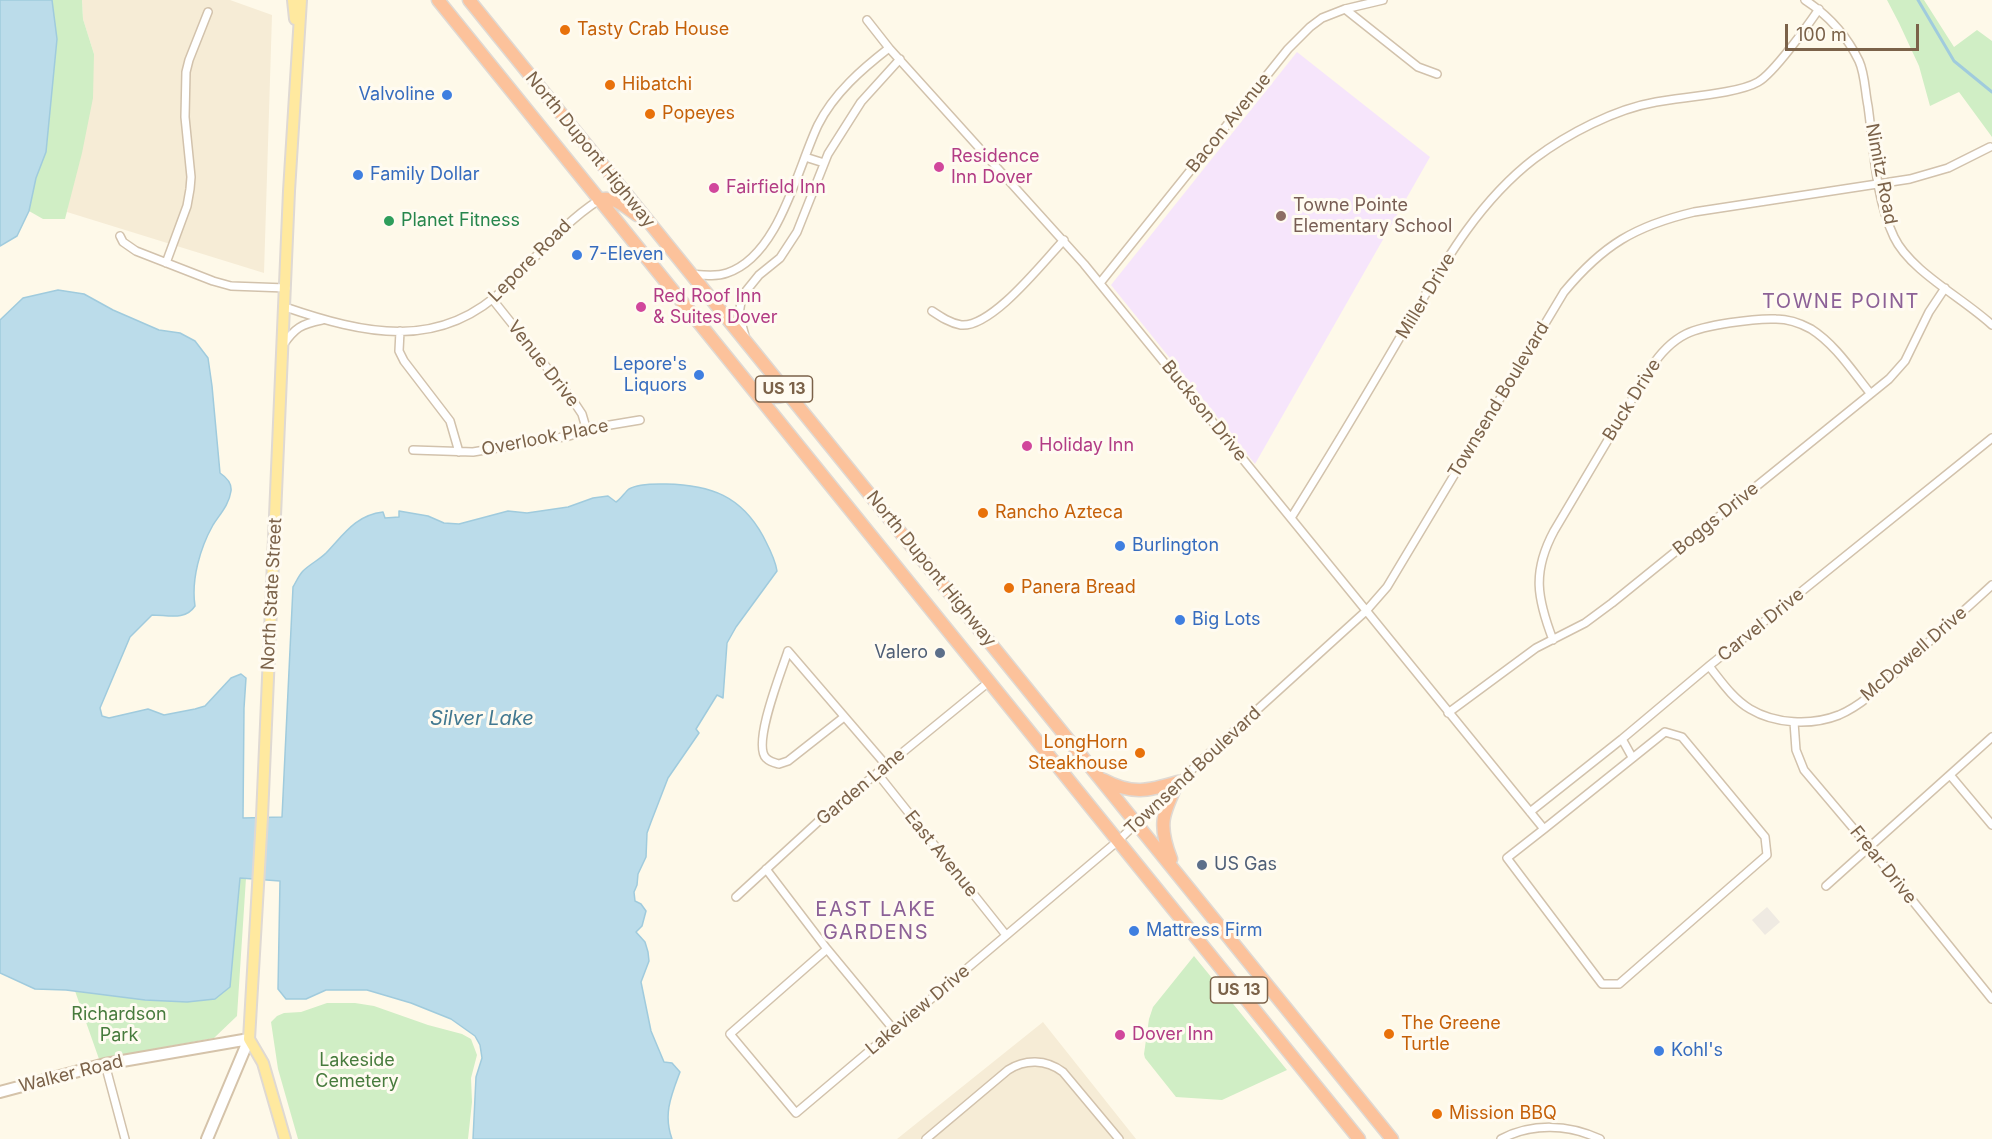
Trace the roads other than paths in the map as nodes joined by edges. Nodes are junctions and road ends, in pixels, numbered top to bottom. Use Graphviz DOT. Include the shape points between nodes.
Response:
graph roads {
  1 [pos="293,0"];
  2 [pos="301,0"];
  3 [pos="438,0"];
  4 [pos="468,0"];
  5 [pos="1383,0"];
  6 [pos="1805,0"];
  7 [pos="1345,9"];
  8 [pos="1819,9"];
  9 [pos="208,12"];
  10 [pos="867,20"];
  11 [pos="297,43"];
  12 [pos="889,48"];
  13 [pos="900,59"];
  14 [pos="1437,74"];
  15 [pos="1990,147"];
  16 [pos="805,157"];
  17 [pos="824,163"];
  18 [pos="1879,184"];
  19 [pos="599,200"];
  20 [pos="648,222"];
  21 [pos="120,236"];
  22 [pos="1064,240"];
  23 [pos="166,263"];
  24 [pos="691,274"];
  25 [pos="1100,283"];
  26 [pos="286,288"];
  27 [pos="1945,288"];
  28 [pos="493,300"];
  29 [pos="285,307"];
  30 [pos="932,311"];
  31 [pos="323,320"];
  32 [pos="1992,325"];
  33 [pos="400,331"];
  34 [pos="283,345"];
  35 [pos="748,347"];
  36 [pos="729,358"];
  37 [pos="1870,393"];
  38 [pos="788,394"];
  39 [pos="640,420"];
  40 [pos="587,431"];
  41 [pos="1992,438"];
  42 [pos="413,450"];
  43 [pos="459,452"];
  44 [pos="1291,518"];
  45 [pos="1992,585"];
  46 [pos="1366,611"];
  47 [pos="1552,640"];
  48 [pos="1709,666"];
  49 [pos="990,681"];
  50 [pos="1448,712"];
  51 [pos="844,717"];
  52 [pos="1794,722"];
  53 [pos="1992,737"];
  54 [pos="1623,740"];
  55 [pos="1632,757"];
  56 [pos="886,765"];
  57 [pos="877,773"];
  58 [pos="1950,775"];
  59 [pos="1100,778"];
  60 [pos="1178,782"];
  61 [pos="1530,812"];
  62 [pos="1136,823"];
  63 [pos="1992,825"];
  64 [pos="1544,829"];
  65 [pos="1119,840"];
  66 [pos="1870,848"];
  67 [pos="766,869"];
  68 [pos="1174,869"];
  69 [pos="1826,886"];
  70 [pos="736,897"];
  71 [pos="1006,935"];
  72 [pos="827,949"];
  73 [pos="1992,999"];
  74 [pos="894,1030"];
  75 [pos="249,1039"];
  76 [pos="105,1064"];
  77 [pos="0,1092"];
  78 [pos="125,1139"];
  79 [pos="207,1139"];
  80 [pos="285,1139"];
  81 [pos="926,1139"];
  82 [pos="1119,1139"];
  83 [pos="1359,1139"];
  84 [pos="1392,1139"];
  85 [pos="1501,1139"];
  86 [pos="1600,1139"];
  1 -- 11 [label="main road, North State Street"];
  2 -- 11 [label="main road, North State Street"];
  3 -- 19 [label="highway, North Dupont Highway / US 13"];
  4 -- 20 [label="highway, North Dupont Highway / US 13"];
  5 -- 7 [label="street, Bacon Avenue"];
  6 -- 8 [label="street, Nimitz Road"];
  7 -- 14 [label="street" via="1418,67"];
  7 -- 25 [label="street, Bacon Avenue" via="1322,18 1288,49"];
  8 -- 18 [label="street, Nimitz Road" via="1845,36 1860,63"];
  8 -- 44 [label="street, Miller Drive" via="1756,84 1653,102 1609,116 1552,146 1493,196 1446,260"];
  9 -- 23 [label="street" via="186,72 190,189"];
  10 -- 12 [label="street, Buckson Drive"];
  11 -- 26 [label="main road, North State Street"];
  12 -- 13 [label="street, Buckson Drive"];
  12 -- 16 [label="street" via="844,88 819,123"];
  13 -- 17 [label="street" via="861,102"];
  13 -- 22 [label="street, Buckson Drive"];
  15 -- 18 [label="street, Townsend Boulevard" via="1931,174"];
  16 -- 17 [label="street"];
  16 -- 24 [label="street" via="776,228 752,257 727,273"];
  17 -- 35 [label="street" via="794,236 780,258 742,296 739,314"];
  18 -- 27 [label="street, Nimitz Road" via="1885,214 1900,248"];
  18 -- 46 [label="street, Townsend Boulevard" via="1668,218 1641,228 1596,257 1564,292 1387,587"];
  19 -- 20 [label="highway" via="615,200"];
  19 -- 28 [label="street, Lepore Road" via="563,227"];
  19 -- 36 [label="highway, North Dupont Highway / US 13"];
  20 -- 24 [label="highway, North Dupont Highway / US 13"];
  21 -- 23 [label="street" via="136,251"];
  22 -- 25 [label="street, Buckson Drive"];
  22 -- 30 [label="street" via="986,318 962,325"];
  23 -- 26 [label="street" via="231,286"];
  24 -- 35 [label="highway, North Dupont Highway / US 13"];
  25 -- 44 [label="street, Buckson Drive"];
  26 -- 29 [label="main road, North State Street"];
  27 -- 32 [label="street, Nimitz Road"];
  27 -- 37 [label="street, Boggs Drive" via="1905,361"];
  28 -- 33 [label="street, Lepore Road" via="453,324"];
  28 -- 40 [label="street, Venue Drive" via="572,399"];
  29 -- 31 [label="street, Lepore Road"];
  29 -- 34 [label="main road, North State Street"];
  31 -- 33 [label="street, Lepore Road"];
  31 -- 34 [label="street" via="300,326"];
  33 -- 43 [label="street" via="399,351 450,421"];
  34 -- 75 [label="main road, North State Street"];
  35 -- 38 [label="highway, North Dupont Highway / US 13"];
  36 -- 38 [label="highway" via="745,366 768,395 776,398"];
  36 -- 49 [label="highway, North Dupont Highway / US 13"];
  37 -- 47 [label="street, Boggs Drive" via="1604,610"];
  37 -- 47 [label="street, Buck Drive" via="1828,342 1789,320 1762,319 1708,327 1675,340 1650,369 1543,553 1538,576 1539,600"];
  38 -- 59 [label="highway, North Dupont Highway / US 13"];
  39 -- 40 [label="street, Overlook Place"];
  40 -- 43 [label="street, Overlook Place"];
  41 -- 48 [label="street, Carvel Drive"];
  42 -- 43 [label="street, Overlook Place"];
  44 -- 46 [label="street, Buckson Drive"];
  45 -- 52 [label="street, McDowell Drive" via="1867,698 1840,714"];
  46 -- 50 [label="street, Buckson Drive"];
  46 -- 60 [label="street, Townsend Boulevard"];
  47 -- 50 [label="street, Boggs Drive" via="1512,664"];
  48 -- 52 [label="street, McDowell Drive" via="1750,709"];
  48 -- 54 [label="street, Carvel Drive"];
  49 -- 56 [label="street, Garden Lane"];
  49 -- 65 [label="highway, North Dupont Highway / US 13"];
  50 -- 61 [label="street, Buckson Drive"];
  51 -- 51 [label="street" via="788,761 779,764 763,752 764,725 788,651"];
  51 -- 56 [label="street"];
  52 -- 66 [label="street, Frear Drive" via="1796,750 1804,770"];
  53 -- 58 [label="street"];
  54 -- 55 [label="street"];
  54 -- 61 [label="street, Carvel Drive"];
  55 -- 64 [label="street"];
  55 -- 64 [label="street" via="1665,732 1682,737 1765,837 1767,855 1619,984 1602,984 1507,858"];
  56 -- 57 [label="street, Garden Lane"];
  57 -- 67 [label="street, Garden Lane"];
  57 -- 71 [label="street, East Avenue"];
  58 -- 63 [label="street"];
  58 -- 66 [label="street"];
  59 -- 60 [label="highway" via="1139,791"];
  59 -- 62 [label="highway, North Dupont Highway / US 13"];
  60 -- 62 [label="street, Townsend Boulevard"];
  60 -- 68 [label="highway" via="1163,820 1163,839"];
  61 -- 64 [label="street, Buckson Drive"];
  62 -- 65 [label="street, Townsend Boulevard"];
  62 -- 68 [label="highway, North Dupont Highway / US 13"];
  65 -- 71 [label="street, Lakeview Drive"];
  65 -- 83 [label="highway, North Dupont Highway / US 13"];
  66 -- 69 [label="street"];
  66 -- 73 [label="street, Frear Drive"];
  67 -- 70 [label="street, Garden Lane"];
  67 -- 72 [label="street"];
  68 -- 84 [label="highway, North Dupont Highway / US 13"];
  71 -- 74 [label="street, Lakeview Drive"];
  72 -- 74 [label="street"];
  72 -- 74 [label="street, Lakeview Drive" via="730,1034 795,1113"];
  75 -- 76 [label="street, Walker Road"];
  75 -- 79 [label="street"];
  75 -- 80 [label="main road" via="263,1063"];
  76 -- 77 [label="street, Walker Road"];
  76 -- 78 [label="street"];
  81 -- 82 [label="street" via="1008,1070 1038,1062 1063,1072"];
  85 -- 86 [label="street" via="1521,1131 1558,1127"];
}
